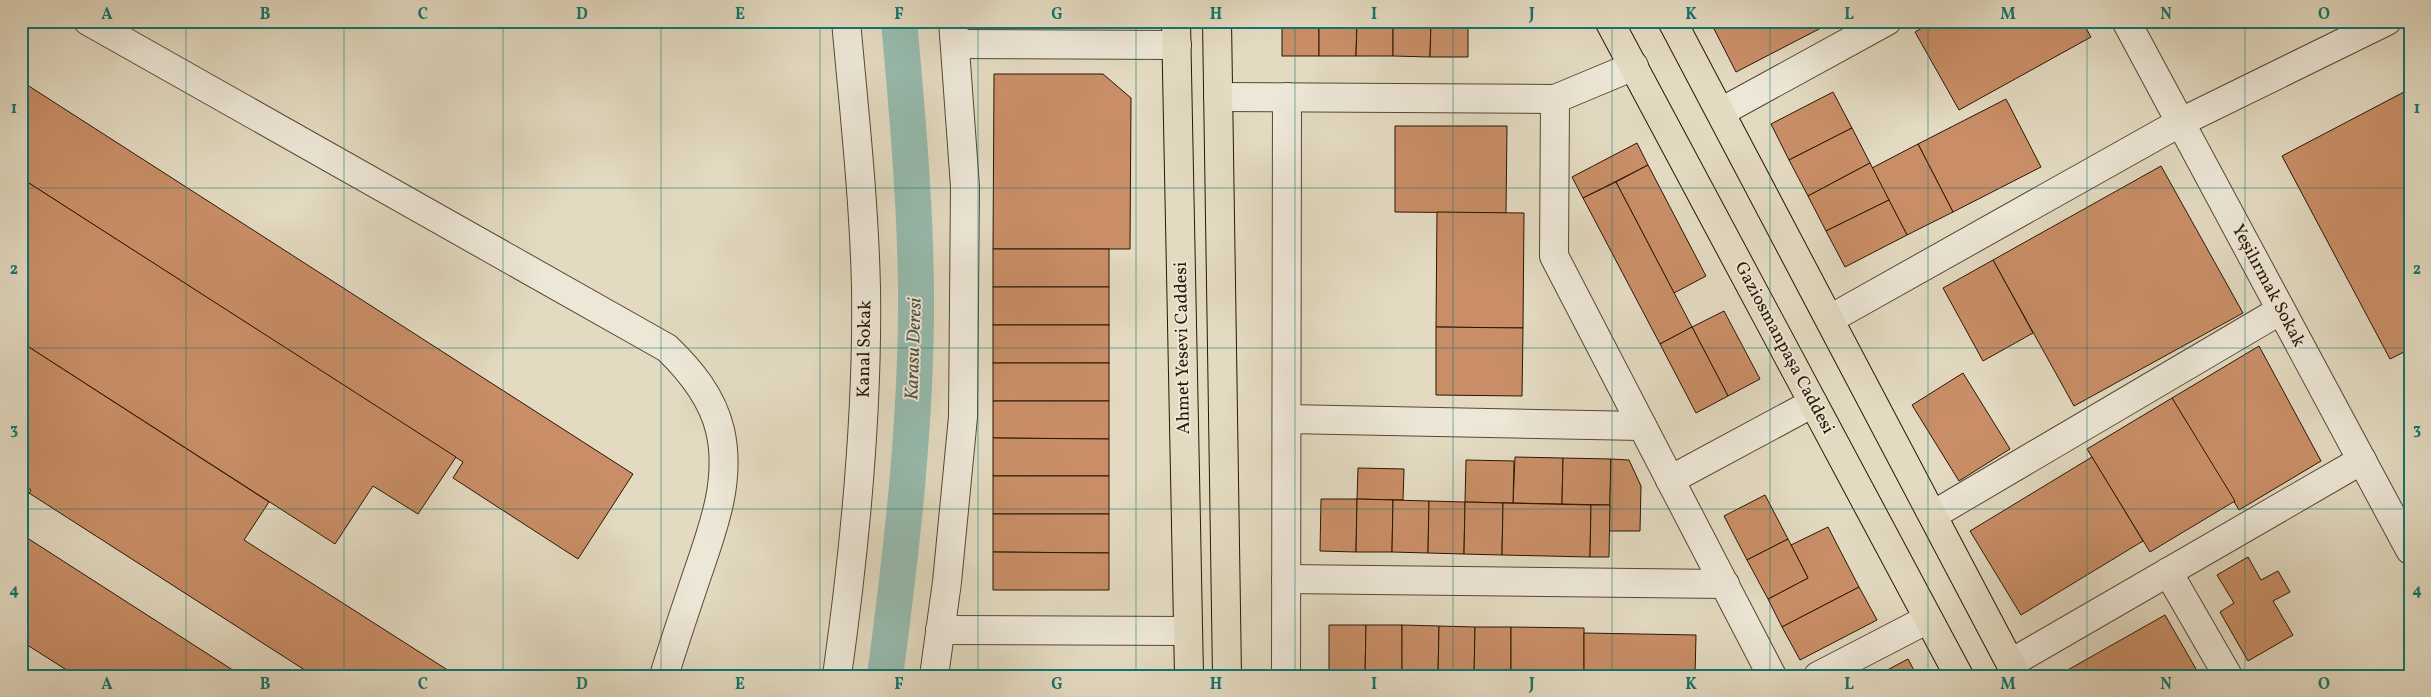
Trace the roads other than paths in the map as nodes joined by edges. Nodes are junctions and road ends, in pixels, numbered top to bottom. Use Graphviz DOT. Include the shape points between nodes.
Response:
graph roads {
  1 [pos="88,21"];
  2 [pos="846,21"];
  3 [pos="1217,21"];
  4 [pos="1609,21"];
  5 [pos="1672,21"];
  6 [pos="1887,21"];
  7 [pos="2126,21"];
  8 [pos="2387,21"];
  9 [pos="954,33"];
  10 [pos="1176,33"];
  11 [pos="1634,66"];
  12 [pos="1218,96"];
  13 [pos="1287,97"];
  14 [pos="1555,99"];
  15 [pos="1720,112"];
  16 [pos="2181,122"];
  17 [pos="2281,310"];
  18 [pos="1830,319"];
  19 [pos="1813,403"];
  20 [pos="1287,419"];
  21 [pos="1642,426"];
  22 [pos="2362,460"];
  23 [pos="1670,480"];
  24 [pos="1933,516"];
  25 [pos="2410,550"];
  26 [pos="2168,572"];
  27 [pos="1286,580"];
  28 [pos="1725,584"];
  29 [pos="1928,618"];
  30 [pos="940,630"];
  31 [pos="1188,630"];
  32 [pos="2014,670"];
  33 [pos="664,676"];
  34 [pos="837,676"];
  35 [pos="934,676"];
  36 [pos="1189,676"];
  37 [pos="1227,676"];
  38 [pos="1286,676"];
  39 [pos="1772,676"];
  40 [pos="1818,676"];
  41 [pos="1959,676"];
  42 [pos="2228,676"];
  1 -- 33 [label="street" via="667,348 691,372 706,395 720,430 724,468 718,512"];
  2 -- 34 [label="street, Kanal Sokak" via="866,288 865,393"];
  3 -- 12 [label="main road"];
  4 -- 11 [label="main road, Gaziosmanpaşa Caddesi"];
  5 -- 15 [label="main road"];
  6 -- 15 [label="street"];
  7 -- 16 [label="street, Yeşilırmak Sokak"];
  8 -- 16 [label="street"];
  9 -- 10 [label="street"];
  9 -- 30 [label="street" via="965,187 963,417"];
  10 -- 31 [label="main road, Ahmet Yesevi Caddesi"];
  11 -- 14 [label="street"];
  11 -- 19 [label="main road, Gaziosmanpaşa Caddesi"];
  12 -- 13 [label="street"];
  12 -- 37 [label="main road"];
  13 -- 14 [label="street"];
  13 -- 20 [label="street"];
  14 -- 21 [label="street" via="1554,256"];
  15 -- 18 [label="main road"];
  16 -- 17 [label="street, Yeşilırmak Sokak"];
  16 -- 18 [label="street"];
  17 -- 22 [label="street, Yeşilırmak Sokak"];
  17 -- 24 [label="street"];
  18 -- 24 [label="main road"];
  19 -- 23 [label="street"];
  19 -- 29 [label="main road, Gaziosmanpaşa Caddesi"];
  20 -- 21 [label="street"];
  20 -- 27 [label="street"];
  21 -- 23 [label="street"];
  22 -- 25 [label="street, Yeşilırmak Sokak"];
  22 -- 26 [label="street"];
  23 -- 28 [label="street"];
  24 -- 32 [label="main road"];
  26 -- 32 [label="street"];
  26 -- 42 [label="street"];
  27 -- 28 [label="street"];
  27 -- 38 [label="street"];
  28 -- 39 [label="street"];
  29 -- 40 [label="street"];
  29 -- 41 [label="main road, Gaziosmanpaşa Caddesi"];
  30 -- 31 [label="street"];
  30 -- 35 [label="street"];
  31 -- 36 [label="main road, Ahmet Yesevi Caddesi"];
}
